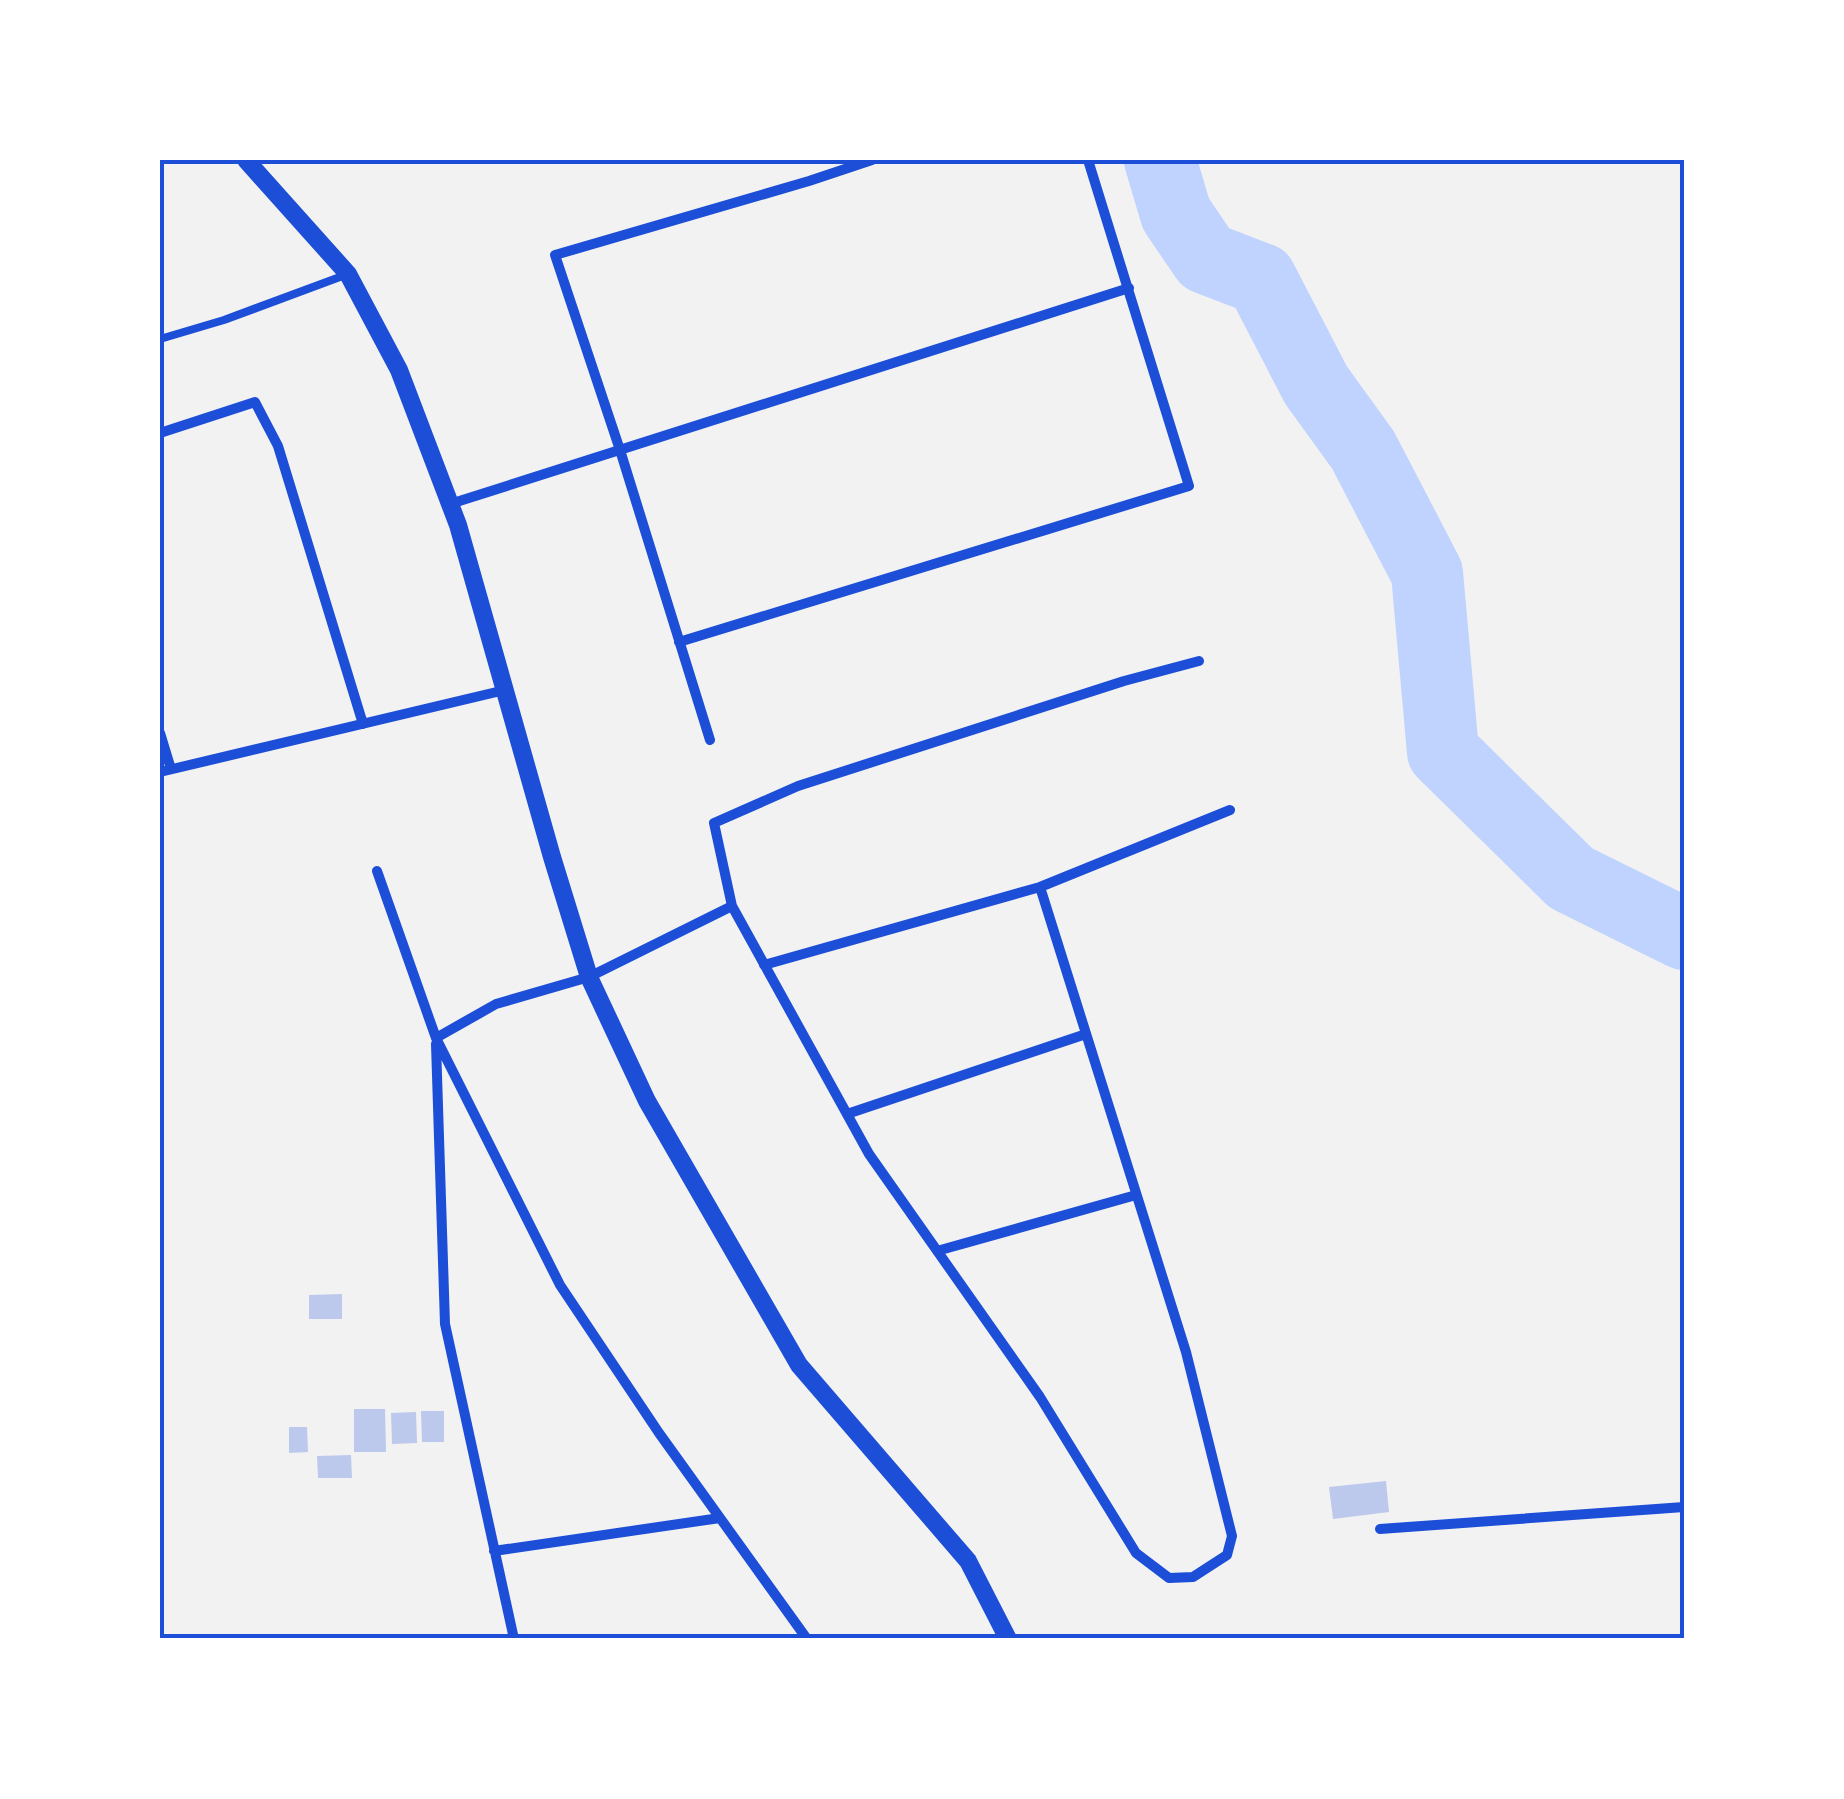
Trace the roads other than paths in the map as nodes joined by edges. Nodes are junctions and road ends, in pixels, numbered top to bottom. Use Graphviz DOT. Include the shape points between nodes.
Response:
graph roads {
  1 [pos="246,160"];
  2 [pos="872,160"];
  3 [pos="1088,160"];
  4 [pos="348,274"];
  5 [pos="1128,288"];
  6 [pos="160,339"];
  7 [pos="160,434"];
  8 [pos="620,450"];
  9 [pos="450,504"];
  10 [pos="679,642"];
  11 [pos="1199,660"];
  12 [pos="505,690"];
  13 [pos="362,724"];
  14 [pos="160,732"];
  15 [pos="710,740"];
  16 [pos="166,770"];
  17 [pos="1230,810"];
  18 [pos="377,870"];
  19 [pos="1040,887"];
  20 [pos="732,906"];
  21 [pos="764,965"];
  22 [pos="589,976"];
  23 [pos="1086,1034"];
  24 [pos="436,1038"];
  25 [pos="847,1114"];
  26 [pos="1136,1195"];
  27 [pos="937,1251"];
  28 [pos="1684,1507"];
  29 [pos="720,1518"];
  30 [pos="1380,1528"];
  31 [pos="494,1551"];
  32 [pos="514,1639"];
  33 [pos="807,1639"];
  34 [pos="1008,1639"];
  1 -- 4 [label="street"];
  2 -- 8 [label="street" via="555,254"];
  3 -- 5 [label="street"];
  4 -- 6 [label="lane"];
  4 -- 9 [label="street" via="399,370"];
  5 -- 8 [label="street"];
  5 -- 10 [label="street" via="1189,486"];
  7 -- 13 [label="street" via="255,402 278,446"];
  8 -- 9 [label="street"];
  8 -- 10 [label="street"];
  9 -- 12 [label="street"];
  10 -- 15 [label="street"];
  11 -- 20 [label="street" via="798,786 714,823"];
  12 -- 13 [label="street"];
  12 -- 22 [label="street"];
  13 -- 16 [label="street"];
  14 -- 16 [label="street"];
  17 -- 19 [label="street"];
  18 -- 24 [label="street"];
  19 -- 21 [label="street"];
  19 -- 23 [label="street"];
  20 -- 21 [label="street"];
  20 -- 22 [label="street"];
  21 -- 25 [label="street"];
  22 -- 24 [label="street" via="496,1004"];
  22 -- 34 [label="street" via="647,1101 800,1365 968,1561"];
  23 -- 25 [label="street"];
  23 -- 26 [label="street"];
  24 -- 29 [label="street" via="560,1285"];
  24 -- 31 [label="street" via="445,1324"];
  25 -- 27 [label="street"];
  26 -- 27 [label="street"];
  26 -- 27 [label="street" via="1186,1352 1232,1536 1227,1555 1193,1577 1169,1578 1136,1553 1040,1397"];
  28 -- 30 [label="street"];
  29 -- 31 [label="street"];
  29 -- 33 [label="street"];
  31 -- 32 [label="street"];
}
